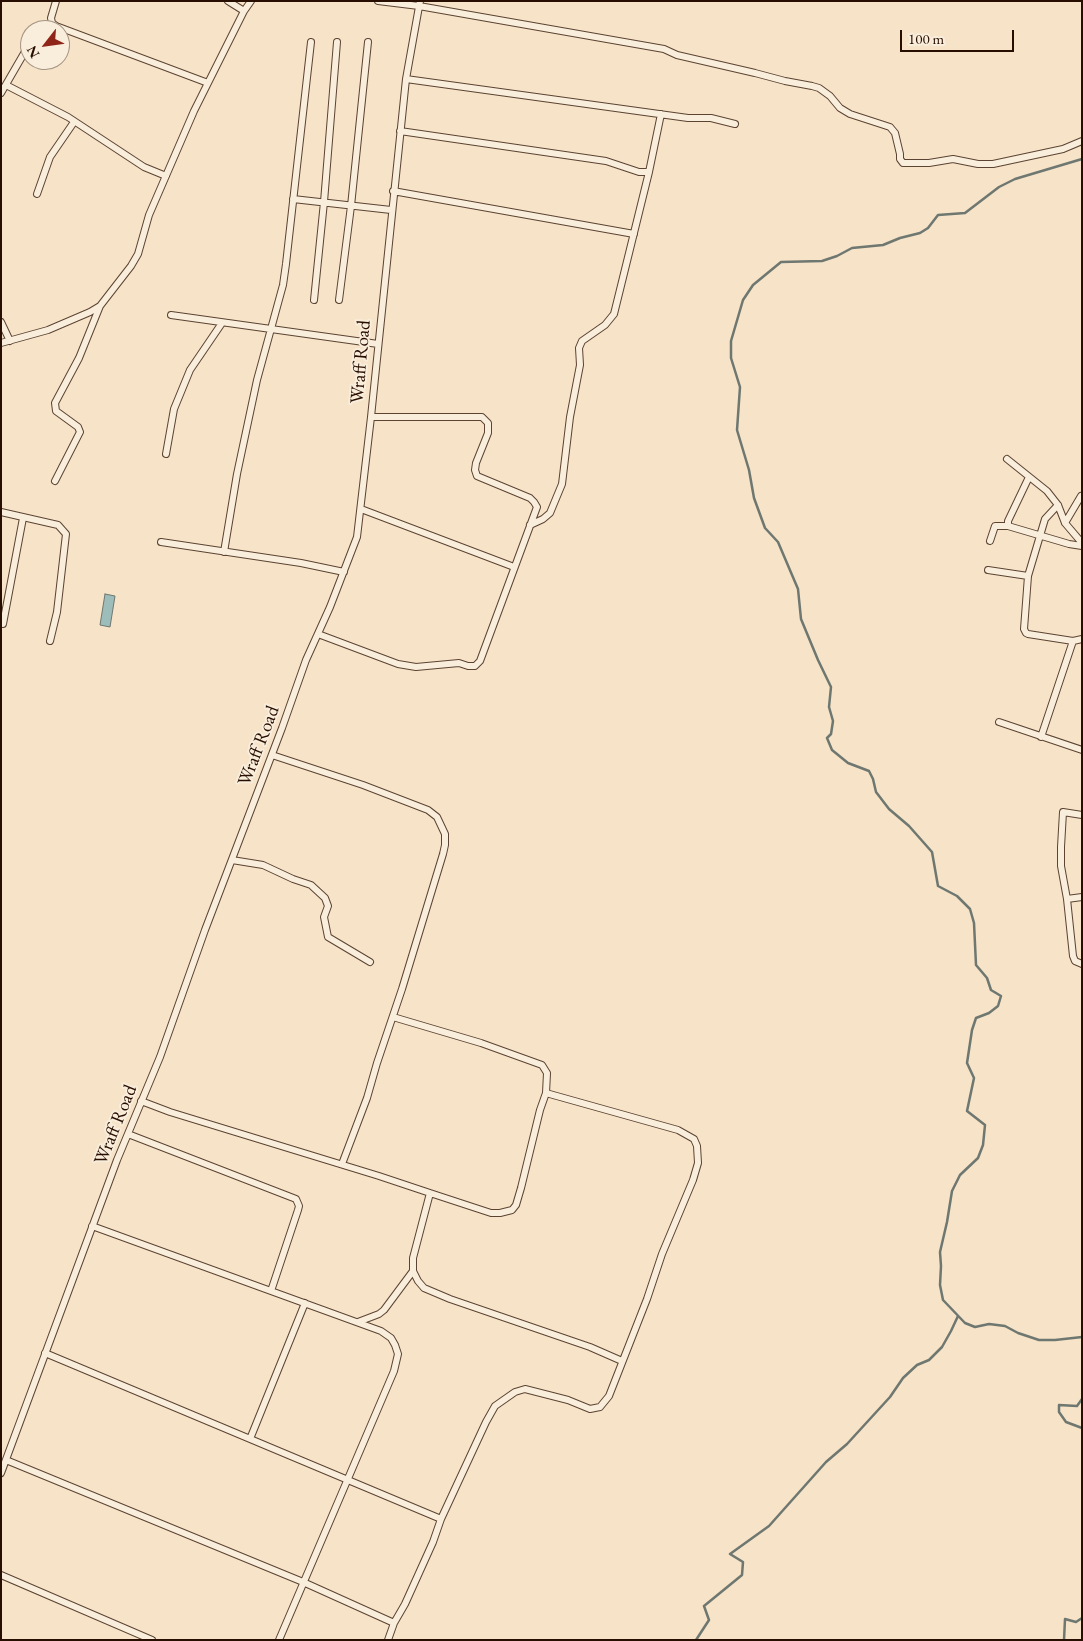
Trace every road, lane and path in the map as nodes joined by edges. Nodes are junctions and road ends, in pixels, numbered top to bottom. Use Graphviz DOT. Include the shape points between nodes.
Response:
graph roads {
  1 [pos="56,1"];
  2 [pos="228,1"];
  3 [pos="251,1"];
  4 [pos="378,1"];
  5 [pos="419,4"];
  6 [pos="244,11"];
  7 [pos="51,20"];
  8 [pos="70,31"];
  9 [pos="311,42"];
  10 [pos="337,42"];
  11 [pos="368,42"];
  12 [pos="20,60"];
  13 [pos="406,79"];
  14 [pos="208,83"];
  15 [pos="6,85"];
  16 [pos="1,93"];
  17 [pos="661,114"];
  18 [pos="74,122"];
  19 [pos="735,124"];
  20 [pos="400,131"];
  21 [pos="1082,141"];
  22 [pos="649,172"];
  23 [pos="166,176"];
  24 [pos="393,191"];
  25 [pos="37,194"];
  26 [pos="293,199"];
  27 [pos="324,202"];
  28 [pos="351,206"];
  29 [pos="392,210"];
  30 [pos="634,234"];
  31 [pos="314,300"];
  32 [pos="339,300"];
  33 [pos="100,306"];
  34 [pos="171,315"];
  35 [pos="1,322"];
  36 [pos="222,322"];
  37 [pos="271,329"];
  38 [pos="10,341"];
  39 [pos="1,343"];
  40 [pos="378,344"];
  41 [pos="371,418"];
  42 [pos="166,454"];
  43 [pos="1007,459"];
  44 [pos="1029,477"];
  45 [pos="55,481"];
  46 [pos="1081,496"];
  47 [pos="1058,504"];
  48 [pos="361,509"];
  49 [pos="1,512"];
  50 [pos="23,518"];
  51 [pos="1065,523"];
  52 [pos="530,525"];
  53 [pos="1008,526"];
  54 [pos="1041,536"];
  55 [pos="990,541"];
  56 [pos="161,542"];
  57 [pos="1082,545"];
  58 [pos="224,552"];
  59 [pos="514,567"];
  60 [pos="988,570"];
  61 [pos="344,572"];
  62 [pos="1028,576"];
  63 [pos="3,624"];
  64 [pos="318,634"];
  65 [pos="1082,638"];
  66 [pos="50,641"];
  67 [pos="1073,641"];
  68 [pos="999,722"];
  69 [pos="1041,738"];
  70 [pos="1082,750"];
  71 [pos="272,755"];
  72 [pos="1082,815"];
  73 [pos="232,860"];
  74 [pos="1082,897"];
  75 [pos="1067,899"];
  76 [pos="370,962"];
  77 [pos="1082,964"];
  78 [pos="393,1018"];
  79 [pos="546,1093"];
  80 [pos="141,1101"];
  81 [pos="128,1134"];
  82 [pos="342,1164"];
  83 [pos="430,1194"];
  84 [pos="92,1226"];
  85 [pos="413,1271"];
  86 [pos="404,1284"];
  87 [pos="420,1284"];
  88 [pos="270,1291"];
  89 [pos="305,1303"];
  90 [pos="358,1322"];
  91 [pos="45,1353"];
  92 [pos="622,1361"];
  93 [pos="250,1439"];
  94 [pos="6,1460"];
  95 [pos="1,1473"];
  96 [pos="348,1480"];
  97 [pos="441,1519"];
  98 [pos="1,1575"];
  99 [pos="303,1582"];
  100 [pos="394,1623"];
  101 [pos="152,1640"];
  102 [pos="279,1640"];
  103 [pos="388,1640"];
  1 -- 7 [label="street"];
  2 -- 6 [label="street"];
  3 -- 6 [label="street"];
  4 -- 5 [label="street"];
  5 -- 13 [label="street, Wraff Road"];
  5 -- 21 [label="street" via="664,49 677,56 819,88 850,114 890,127 903,163 953,160 988,165 1063,149"];
  6 -- 14 [label="street"];
  8 -- 14 [label="street"];
  9 -- 26 [label="street"];
  10 -- 27 [label="street"];
  11 -- 28 [label="street"];
  12 -- 15 [label="street"];
  13 -- 17 [label="street"];
  13 -- 20 [label="street, Wraff Road"];
  14 -- 23 [label="street"];
  15 -- 16 [label="street"];
  15 -- 18 [label="street"];
  17 -- 19 [label="street" via="711,118"];
  17 -- 22 [label="street"];
  18 -- 23 [label="street" via="144,167"];
  18 -- 25 [label="street" via="50,157"];
  20 -- 22 [label="street" via="606,161"];
  20 -- 24 [label="street, Wraff Road"];
  22 -- 30 [label="street"];
  23 -- 33 [label="street" via="149,215 138,254"];
  24 -- 29 [label="street, Wraff Road"];
  24 -- 30 [label="street"];
  26 -- 27 [label="street"];
  26 -- 37 [label="street" via="283,285"];
  27 -- 28 [label="street"];
  27 -- 31 [label="street"];
  28 -- 29 [label="street"];
  28 -- 32 [label="street"];
  29 -- 40 [label="street, Wraff Road"];
  30 -- 52 [label="street" via="614,314 582,342 580,348 562,484 550,513"];
  33 -- 38 [label="street" via="48,330"];
  33 -- 45 [label="street" via="80,358 55,404 56,411 80,432"];
  34 -- 36 [label="street"];
  35 -- 38 [label="street"];
  36 -- 37 [label="street"];
  36 -- 42 [label="street" via="190,370 174,409"];
  37 -- 40 [label="street"];
  37 -- 58 [label="street" via="237,474"];
  38 -- 39 [label="street"];
  40 -- 41 [label="street, Wraff Road"];
  41 -- 48 [label="street, Wraff Road"];
  41 -- 52 [label="street" via="482,417 488,423 488,433 476,463 477,476 530,498 536,507"];
  43 -- 44 [label="street"];
  44 -- 47 [label="street"];
  44 -- 53 [label="street"];
  46 -- 51 [label="street"];
  47 -- 51 [label="street"];
  47 -- 54 [label="street" via="1045,519"];
  48 -- 59 [label="street"];
  48 -- 61 [label="street, Wraff Road" via="357,537"];
  49 -- 50 [label="street"];
  50 -- 63 [label="street"];
  50 -- 66 [label="street" via="58,525 66,534 58,612"];
  51 -- 57 [label="street"];
  52 -- 59 [label="street"];
  53 -- 54 [label="street"];
  53 -- 55 [label="street" via="995,526"];
  54 -- 57 [label="street"];
  54 -- 62 [label="street"];
  56 -- 58 [label="street"];
  58 -- 61 [label="street"];
  59 -- 64 [label="street" via="480,661 475,666 458,662 416,667 398,664"];
  60 -- 62 [label="street"];
  61 -- 64 [label="street, Wraff Road"];
  62 -- 67 [label="street" via="1025,632"];
  64 -- 71 [label="street, Wraff Road"];
  65 -- 67 [label="street"];
  67 -- 69 [label="street"];
  68 -- 69 [label="street"];
  69 -- 70 [label="street"];
  71 -- 73 [label="street, Wraff Road"];
  71 -- 78 [label="street" via="428,810 442,825 445,839 443,854"];
  72 -- 75 [label="street" via="1063,812 1061,866"];
  73 -- 76 [label="street" via="263,865 312,885 328,906 324,917 328,937"];
  73 -- 80 [label="street, Wraff Road"];
  74 -- 75 [label="street"];
  75 -- 77 [label="street" via="1073,956"];
  78 -- 79 [label="street" via="542,1064 547,1073"];
  78 -- 82 [label="street"];
  79 -- 83 [label="street" via="521,1188 512,1210 491,1213"];
  79 -- 92 [label="street" via="678,1130 694,1139 697,1146 698,1163 693,1180"];
  80 -- 81 [label="street, Wraff Road"];
  80 -- 82 [label="street"];
  81 -- 84 [label="street, Wraff Road"];
  81 -- 88 [label="street" via="296,1199 298,1210"];
  82 -- 83 [label="street"];
  83 -- 85 [label="street" via="413,1258"];
  84 -- 88 [label="street"];
  84 -- 91 [label="street, Wraff Road"];
  85 -- 86 [label="street"];
  85 -- 87 [label="street"];
  86 -- 87 [label="street"];
  86 -- 90 [label="street" via="384,1310"];
  87 -- 92 [label="street" via="450,1299"];
  88 -- 89 [label="street"];
  89 -- 90 [label="street"];
  89 -- 93 [label="street"];
  90 -- 96 [label="street" via="391,1338 398,1354 394,1371"];
  91 -- 93 [label="street"];
  91 -- 94 [label="street, Wraff Road"];
  92 -- 97 [label="street" via="609,1396 595,1409 526,1389 515,1392 495,1406"];
  93 -- 96 [label="street"];
  94 -- 95 [label="street, Wraff Road"];
  94 -- 99 [label="street"];
  96 -- 97 [label="street"];
  96 -- 99 [label="street"];
  97 -- 100 [label="street" via="424,1564"];
  98 -- 101 [label="street"];
  99 -- 100 [label="street"];
  99 -- 102 [label="street"];
  100 -- 103 [label="street"];
}
